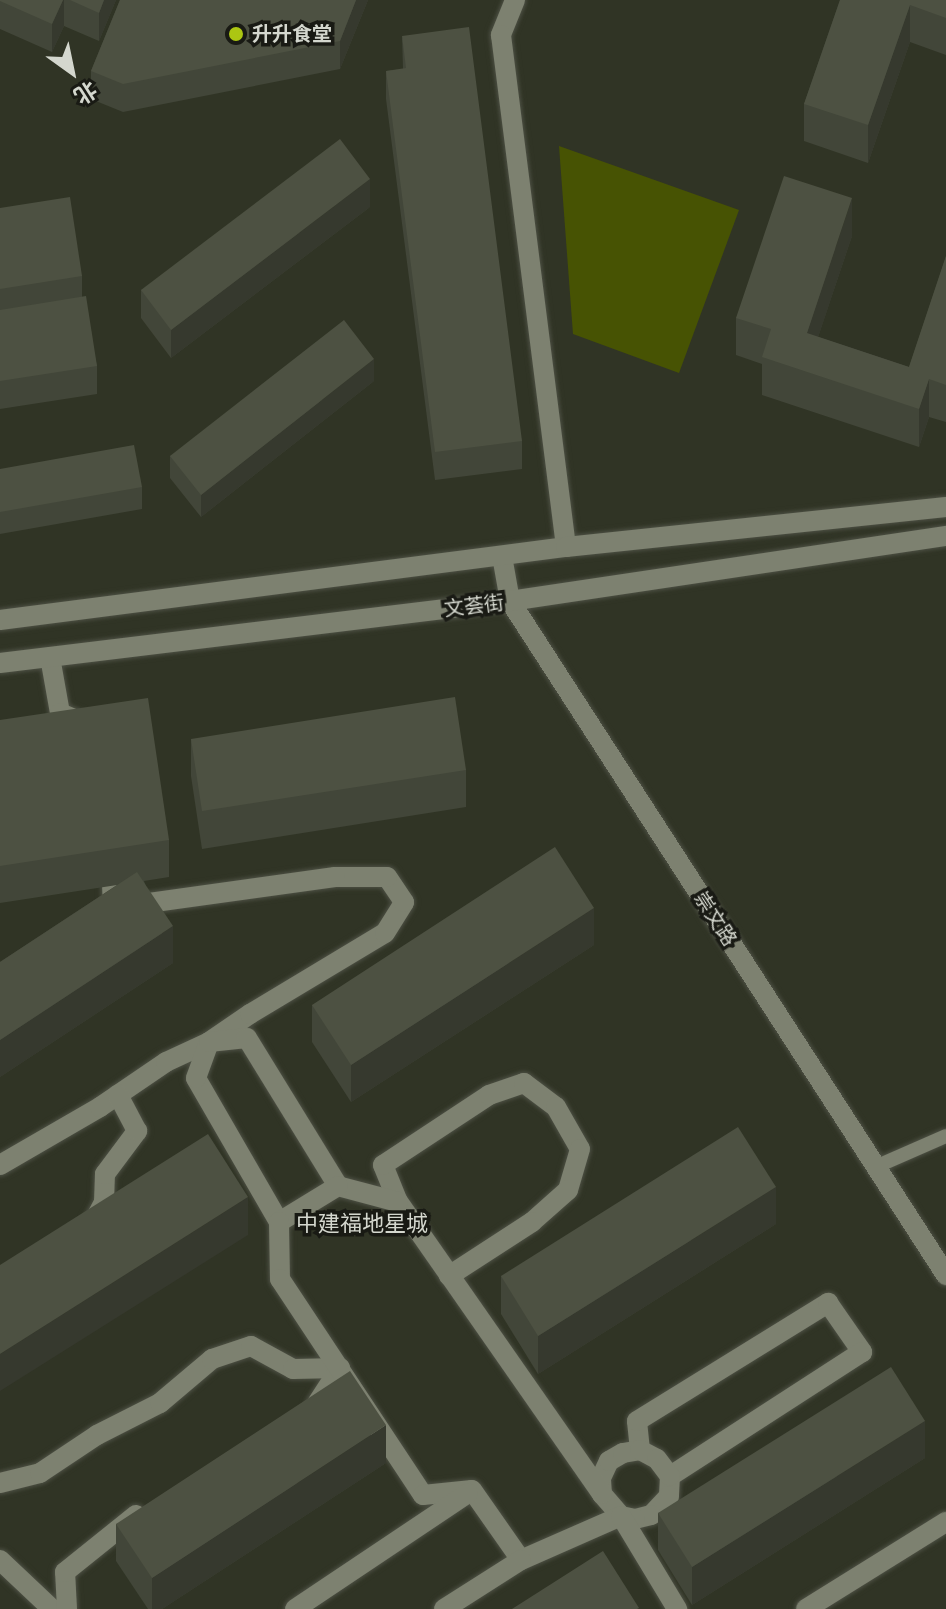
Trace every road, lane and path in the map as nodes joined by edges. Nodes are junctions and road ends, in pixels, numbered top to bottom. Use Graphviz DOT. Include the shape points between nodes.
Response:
graph roads {
  1 [pos="515,0"];
  2 [pos="946,507"];
  3 [pos="946,536"];
  4 [pos="566,547"];
  5 [pos="502,556"];
  6 [pos="510,601"];
  7 [pos="0,620"];
  8 [pos="50,657"];
  9 [pos="0,663"];
  10 [pos="96,729"];
  11 [pos="110,836"];
  12 [pos="209,1042"];
  13 [pos="118,1095"];
  14 [pos="946,1136"];
  15 [pos="0,1165"];
  16 [pos="875,1167"];
  17 [pos="338,1186"];
  18 [pos="398,1202"];
  19 [pos="279,1222"];
  20 [pos="73,1239"];
  21 [pos="946,1275"];
  22 [pos="449,1276"];
  23 [pos="340,1368"];
  24 [pos="301,1417"];
  25 [pos="640,1450"];
  26 [pos="670,1476"];
  27 [pos="0,1483"];
  28 [pos="472,1490"];
  29 [pos="602,1494"];
  30 [pos="150,1504"];
  31 [pos="621,1516"];
  32 [pos="946,1522"];
  33 [pos="0,1560"];
  34 [pos="521,1560"];
  35 [pos="52,1609"];
  36 [pos="67,1609"];
  37 [pos="295,1609"];
  38 [pos="444,1609"];
  39 [pos="677,1609"];
  40 [pos="806,1609"];
  1 -- 4 [label="street" via="501,35"];
  2 -- 4 [label="street"];
  3 -- 6 [label="street, 文荟街"];
  4 -- 5 [label="street"];
  5 -- 6 [label="street, 崇文路"];
  5 -- 7 [label="street"];
  6 -- 8 [label="street, 文荟街"];
  6 -- 16 [label="street, 崇文路"];
  8 -- 9 [label="street, 文荟街"];
  8 -- 10 [label="street" via="60,713"];
  11 -- 12 [label="street" via="113,908 335,877 387,877 404,902 385,933"];
  12 -- 13 [label="street" via="166,1062"];
  12 -- 17 [label="street" via="247,1038"];
  12 -- 19 [label="street" via="196,1078"];
  13 -- 15 [label="street"];
  13 -- 20 [label="street" via="137,1131 105,1174 97,1221"];
  14 -- 16 [label="lane"];
  16 -- 21 [label="street, 崇文路"];
  17 -- 18 [label="street"];
  17 -- 19 [label="street"];
  18 -- 22 [label="street"];
  18 -- 22 [label="street" via="383,1165 489,1095 524,1083 556,1107 580,1149 568,1190 532,1222"];
  19 -- 23 [label="street" via="280,1279"];
  22 -- 29 [label="street"];
  23 -- 24 [label="street" via="313,1410"];
  23 -- 27 [label="street" via="293,1369 251,1346 212,1359 160,1403 97,1435 40,1473"];
  23 -- 28 [label="street" via="423,1495"];
  25 -- 26 [label="street" via="657,1459"];
  25 -- 26 [label="street" via="637,1421 828,1303 862,1352"];
  25 -- 29 [label="street" via="609,1461 601,1478"];
  26 -- 31 [label="street" via="669,1496 651,1515"];
  28 -- 34 [label="street"];
  28 -- 37 [label="street"];
  29 -- 31 [label="street"];
  30 -- 36 [label="street" via="65,1572"];
  31 -- 34 [label="street"];
  31 -- 39 [label="street"];
  32 -- 40 [label="street"];
  33 -- 35 [label="street"];
  34 -- 38 [label="street"];
}
